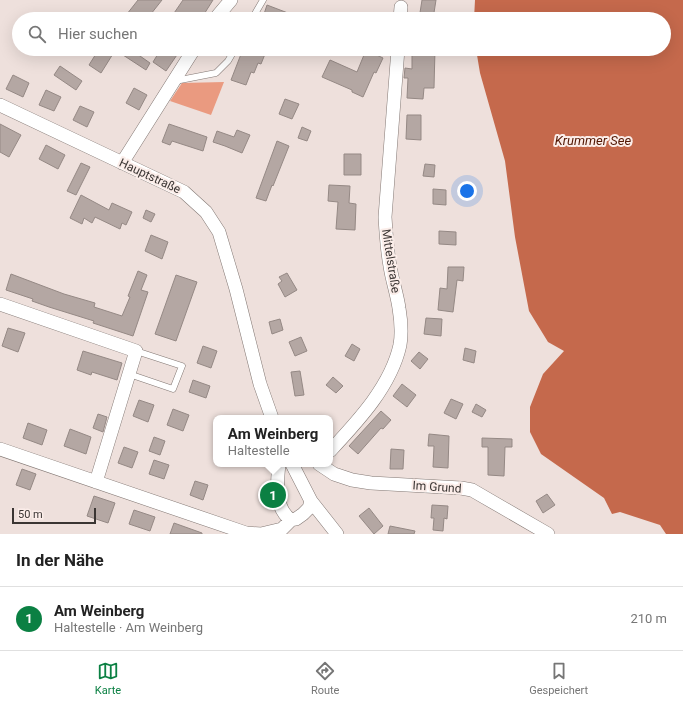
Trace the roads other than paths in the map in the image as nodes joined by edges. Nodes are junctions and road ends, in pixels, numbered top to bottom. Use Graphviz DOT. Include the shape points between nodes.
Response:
graph roads {
  1 [pos="230,0"];
  2 [pos="263,0"];
  3 [pos="221,12"];
  4 [pos="256,12"];
  5 [pos="190,56"];
  6 [pos="231,56"];
  7 [pos="397,56"];
  8 [pos="174,82"];
  9 [pos="0,105"];
  10 [pos="122,163"];
  11 [pos="0,304"];
  12 [pos="136,351"];
  13 [pos="129,374"];
  14 [pos="271,415"];
  15 [pos="333,448"];
  16 [pos="0,449"];
  17 [pos="279,467"];
  18 [pos="294,467"];
  19 [pos="324,467"];
  20 [pos="96,482"];
  21 [pos="311,501"];
  22 [pos="285,528"];
  23 [pos="337,534"];
  24 [pos="548,534"];
  1 -- 3 [label="street"];
  2 -- 4 [label="lane"];
  5 -- 8 [label="street"];
  6 -- 8 [label="lane" via="216,73"];
  7 -- 15 [label="street, Mittelstraße" via="385,217 388,259 399,307 400,344 393,368 379,393"];
  8 -- 10 [label="street"];
  9 -- 10 [label="street, Hauptstraße"];
  10 -- 14 [label="street, Hauptstraße" via="184,192 206,212 219,232 260,384"];
  11 -- 12 [label="street"];
  12 -- 13 [label="street"];
  12 -- 13 [label="lane" via="182,366 173,390"];
  13 -- 20 [label="street"];
  16 -- 20 [label="street"];
  17 -- 22 [label="street" via="278,496"];
  18 -- 21 [label="street"];
  19 -- 24 [label="street, Im Grund" via="334,474 371,483 472,490"];
  20 -- 22 [label="street" via="246,533 261,534"];
  21 -- 22 [label="street" via="304,514"];
  21 -- 23 [label="street"];
}
